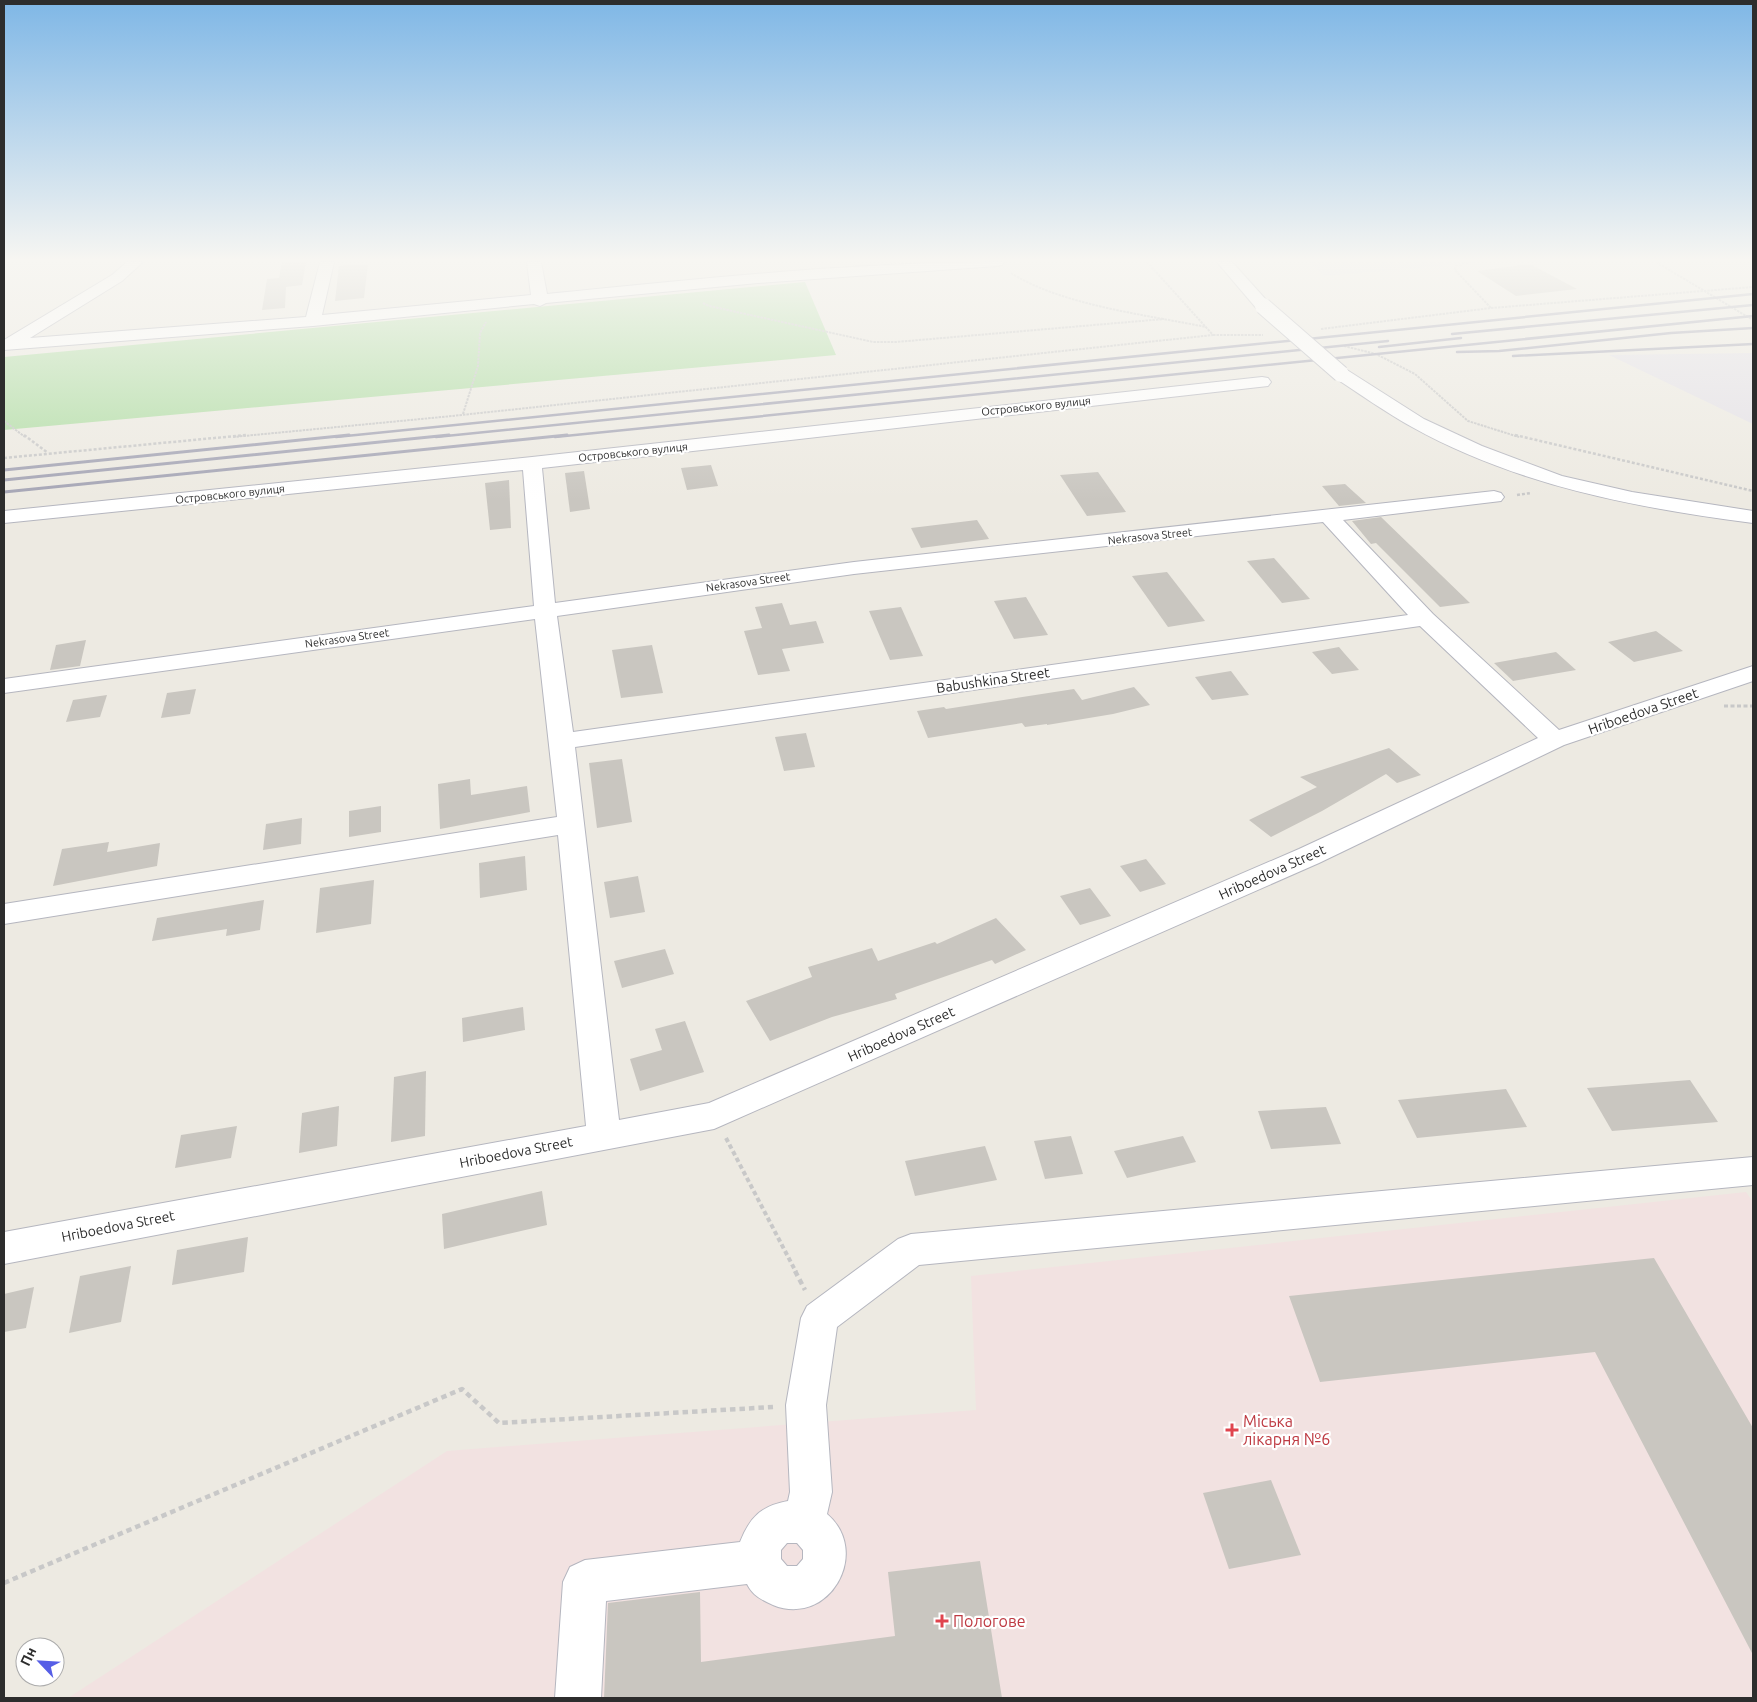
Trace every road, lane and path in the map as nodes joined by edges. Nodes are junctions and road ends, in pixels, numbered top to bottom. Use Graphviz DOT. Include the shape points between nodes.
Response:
graph roads {
  1 [pos="51,341"];
  2 [pos="479,341"];
  3 [pos="870,341"];
  4 [pos="903,341"];
  5 [pos="1153,341"];
  6 [pos="1304,341"];
  7 [pos="1337,344"];
  8 [pos="5,345"];
  9 [pos="1262,382"];
  10 [pos="463,415"];
  11 [pos="4,421"];
  12 [pos="48,454"];
  13 [pos="4,458"];
  14 [pos="532,463"];
  15 [pos="1753,491"];
  16 [pos="1494,498"];
  17 [pos="1328,516"];
  18 [pos="4,517"];
  19 [pos="1753,517"];
  20 [pos="545,610"];
  21 [pos="1424,619"];
  22 [pos="1753,673"];
  23 [pos="4,686"];
  24 [pos="1555,740"];
  25 [pos="562,742"];
  26 [pos="571,824"];
  27 [pos="4,914"];
  28 [pos="714,1116"];
  29 [pos="604,1136"];
  30 [pos="1753,1171"];
  31 [pos="4,1248"];
  32 [pos="820,1318"];
  33 [pos="806,1404"];
  34 [pos="807,1508"];
  35 [pos="759,1561"];
  36 [pos="4,1583"];
  37 [pos="578,1698"];
  1 -- 8 [label="street"];
  2 -- 10 [label="path" via="478,366"];
  3 -- 4 [label="path"];
  5 -- 10 [label="path"];
  6 -- 19 [label="street, bridge" via="1341,374 1418,423 1484,453 1582,488"];
  7 -- 15 [label="path" via="1376,354 1415,374 1468,421"];
  9 -- 14 [label="street, Островського вулиця"];
  10 -- 12 [label="path"];
  11 -- 12 [label="path"];
  12 -- 13 [label="path"];
  14 -- 18 [label="street, Островського вулиця"];
  14 -- 20 [label="street"];
  16 -- 17 [label="street, Nekrasova Street"];
  17 -- 20 [label="street, Nekrasova Street" via="854,568"];
  17 -- 21 [label="street"];
  20 -- 23 [label="street, Nekrasova Street"];
  20 -- 25 [label="street"];
  21 -- 24 [label="street"];
  21 -- 25 [label="street, Babushkina Street"];
  22 -- 24 [label="street, Hriboedova Street"];
  24 -- 28 [label="street, Hriboedova Street" via="1308,856"];
  25 -- 26 [label="street"];
  26 -- 27 [label="street"];
  26 -- 29 [label="street"];
  28 -- 29 [label="street, Hriboedova Street"];
  28 -- 32 [label="path"];
  29 -- 31 [label="street, Hriboedova Street"];
  30 -- 32 [label="street" via="911,1250"];
  32 -- 33 [label="street"];
  33 -- 34 [label="street"];
  33 -- 36 [label="path" via="500,1423 462,1389"];
  34 -- 35 [label="street" via="770,1531 762,1545"];
  34 -- 35 [label="street" via="825,1553 823,1564 810,1583 800,1588 778,1587 762,1572"];
  35 -- 37 [label="street" via="585,1582"];
}
